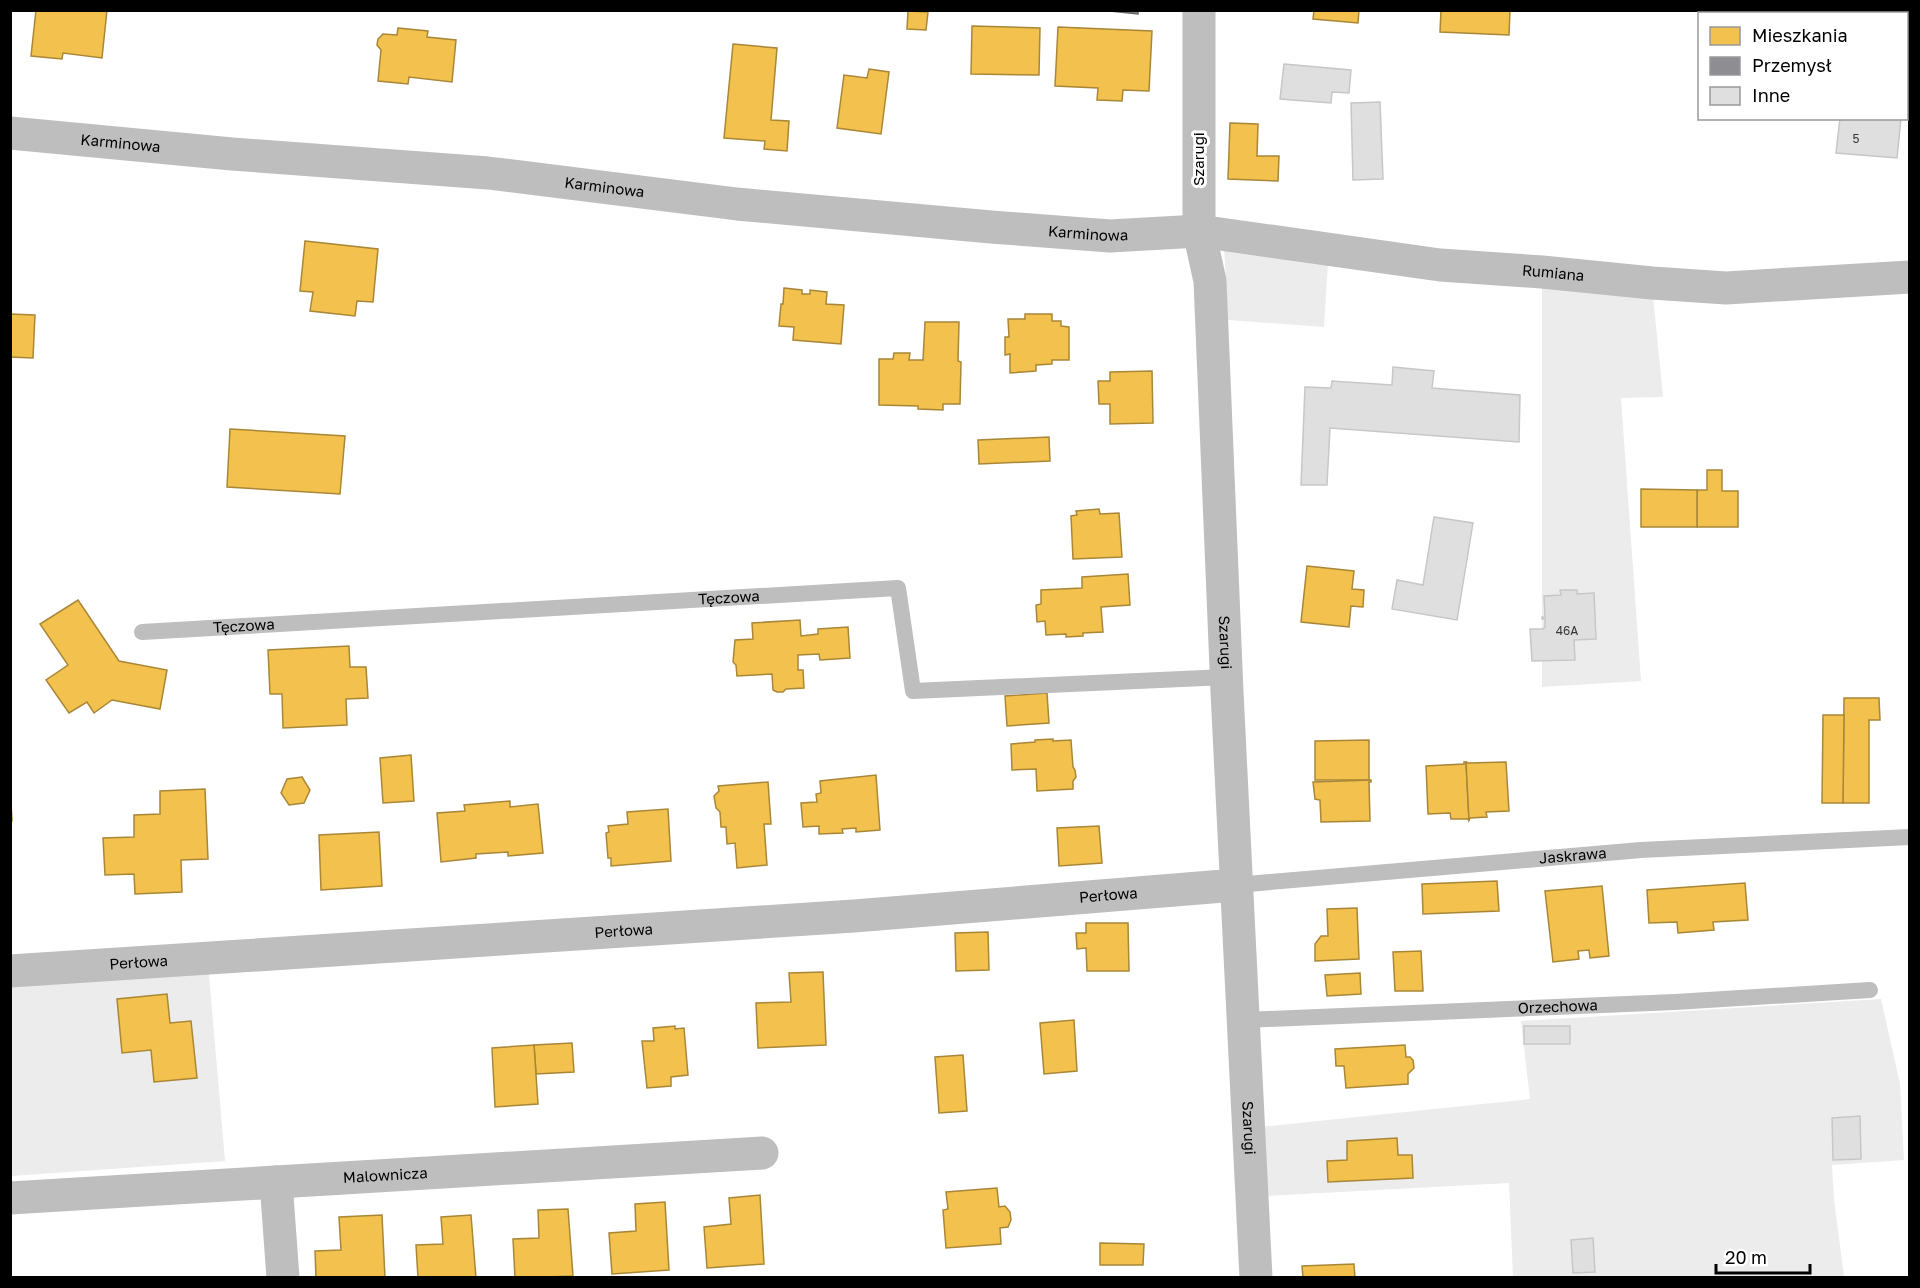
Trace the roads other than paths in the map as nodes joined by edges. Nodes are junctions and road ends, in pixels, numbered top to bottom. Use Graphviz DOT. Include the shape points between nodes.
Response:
graph roads {
  1 [pos="1199,10"];
  2 [pos="10,133"];
  3 [pos="1199,231"];
  4 [pos="1910,278"];
  5 [pos="142,632"];
  6 [pos="1226,677"];
  7 [pos="1910,837"];
  8 [pos="1236,885"];
  9 [pos="10,971"];
  10 [pos="1870,990"];
  11 [pos="1244,1020"];
  12 [pos="762,1153"];
  13 [pos="276,1182"];
  14 [pos="10,1198"];
  15 [pos="283,1278"];
  16 [pos="1256,1278"];
  1 -- 3 [label="street, Szarugi"];
  2 -- 3 [label="street, Karminowa" via="488,173 737,204 992,227 1110,236"];
  3 -- 4 [label="street, Rumiana" via="1440,265 1726,288"];
  3 -- 6 [label="street, Szarugi" via="1210,281"];
  5 -- 6 [label="lane, Tęczowa" via="898,588 913,691"];
  6 -- 8 [label="street, Szarugi"];
  7 -- 8 [label="lane, Jaskrawa" via="1641,850"];
  8 -- 9 [label="street, Perłowa" via="854,916"];
  8 -- 11 [label="street, Szarugi"];
  10 -- 11 [label="lane, Orzechowa"];
  11 -- 16 [label="street, Szarugi"];
  12 -- 13 [label="street, Malownicza"];
  13 -- 14 [label="street, Malownicza"];
  13 -- 15 [label="street"];
}
